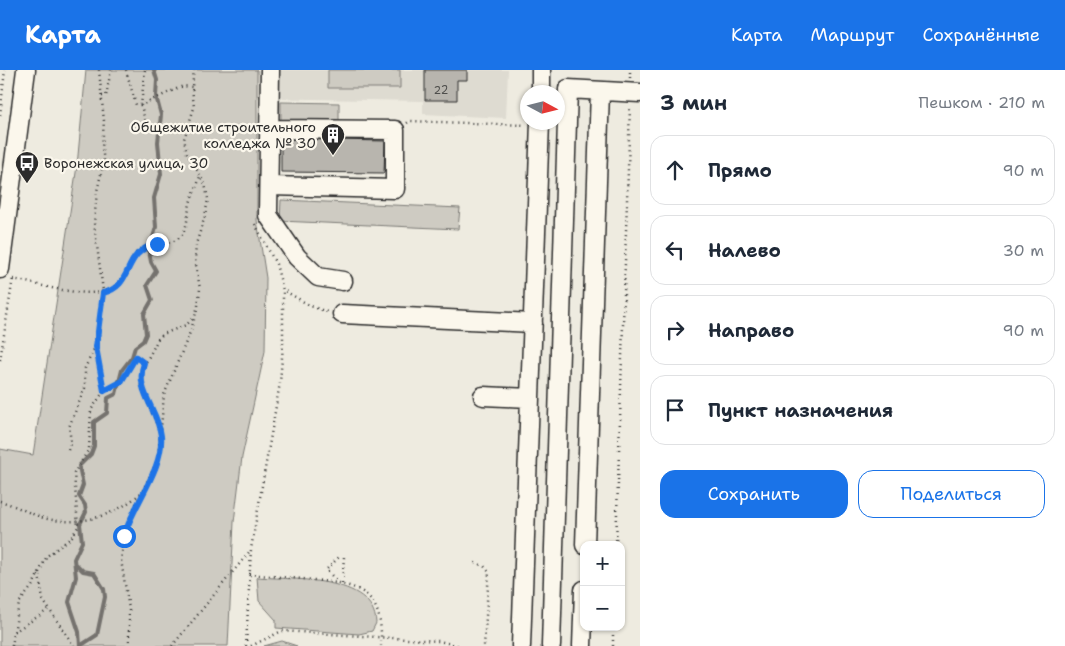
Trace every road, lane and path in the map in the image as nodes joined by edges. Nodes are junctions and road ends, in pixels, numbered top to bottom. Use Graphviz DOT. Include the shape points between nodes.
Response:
graph roads {
  1 [pos="5,70"];
  2 [pos="26,70"];
  3 [pos="100,70"];
  4 [pos="111,70"];
  5 [pos="126,70"];
  6 [pos="145,70"];
  7 [pos="194,70"];
  8 [pos="270,70"];
  9 [pos="541,70"];
  10 [pos="630,70"];
  11 [pos="541,85"];
  12 [pos="192,87"];
  13 [pos="600,91"];
  14 [pos="635,93"];
  15 [pos="102,96"];
  16 [pos="141,105"];
  17 [pos="0,115"];
  18 [pos="410,121"];
  19 [pos="508,125"];
  20 [pos="269,129"];
  21 [pos="540,130"];
  22 [pos="148,132"];
  23 [pos="200,174"];
  24 [pos="269,186"];
  25 [pos="254,217"];
  26 [pos="6,274"];
  27 [pos="343,281"];
  28 [pos="283,290"];
  29 [pos="103,293"];
  30 [pos="338,314"];
  31 [pos="196,316"];
  32 [pos="532,323"];
  33 [pos="96,343"];
  34 [pos="144,363"];
  35 [pos="104,391"];
  36 [pos="483,396"];
  37 [pos="530,398"];
  38 [pos="161,435"];
  39 [pos="68,450"];
  40 [pos="145,489"];
  41 [pos="0,501"];
  42 [pos="78,520"];
  43 [pos="585,541"];
  44 [pos="616,541"];
  45 [pos="252,549"];
  46 [pos="340,557"];
  47 [pos="344,557"];
  48 [pos="475,563"];
  49 [pos="38,574"];
  50 [pos="249,574"];
  51 [pos="340,583"];
  52 [pos="48,610"];
  53 [pos="583,631"];
  54 [pos="613,631"];
  55 [pos="14,632"];
  56 [pos="382,637"];
  57 [pos="12,646"];
  58 [pos="74,646"];
  59 [pos="129,646"];
  60 [pos="172,646"];
  61 [pos="246,646"];
  62 [pos="251,646"];
  63 [pos="381,646"];
  64 [pos="460,646"];
  65 [pos="484,646"];
  66 [pos="521,646"];
  67 [pos="551,646"];
  68 [pos="582,646"];
  69 [pos="613,646"];
  1 -- 17 [label="path"];
  2 -- 26 [label="street"];
  3 -- 15 [label="path"];
  4 -- 15 [label="path" via="106,96"];
  5 -- 16 [label="path" via="136,105"];
  6 -- 16 [label="path"];
  7 -- 12 [label="path"];
  8 -- 20 [label="street"];
  9 -- 11 [label="street"];
  10 -- 14 [label="path"];
  12 -- 16 [label="path" via="183,86"];
  12 -- 23 [label="path" via="194,108 184,139 187,153"];
  13 -- 14 [label="street"];
  13 -- 43 [label="street"];
  13 -- 67 [label="street" via="568,90"];
  14 -- 44 [label="path"];
  15 -- 29 [label="path" via="104,161 94,222"];
  16 -- 22 [label="path"];
  18 -- 19 [label="path"];
  20 -- 24 [label="street"];
  20 -- 24 [label="street" via="395,130 395,189"];
  21 -- 32 [label="street"];
  23 -- 29 [label="path" via="181,237 137,252 122,281"];
  23 -- 31 [label="path" via="208,199 196,244 200,289"];
  24 -- 27 [label="street" via="268,215 297,257 318,277"];
  25 -- 28 [label="path" via="256,229 276,264"];
  26 -- 29 [label="path" via="86,293"];
  28 -- 30 [label="path" via="311,306"];
  28 -- 45 [label="path" via="284,345 280,383"];
  29 -- 33 [label="path"];
  30 -- 32 [label="street"];
  31 -- 34 [label="path" via="186,325 163,334"];
  31 -- 38 [label="path" via="164,395"];
  32 -- 37 [label="street"];
  33 -- 35 [label="path"];
  33 -- 39 [label="path" via="85,368 85,388 69,427 71,442"];
  34 -- 35 [label="path" via="136,357 121,382"];
  34 -- 38 [label="path" via="141,385"];
  35 -- 42 [label="path" via="91,410 89,449 74,473"];
  36 -- 37 [label="street"];
  37 -- 66 [label="street"];
  38 -- 40 [label="path" via="158,460"];
  40 -- 42 [label="path" via="112,513"];
  40 -- 59 [label="path" via="128,523 122,547 122,572 130,623"];
  41 -- 42 [label="path" via="41,517"];
  42 -- 49 [label="path" via="74,534 47,556"];
  45 -- 50 [label="path"];
  45 -- 60 [label="path"];
  46 -- 51 [label="path" via="326,570"];
  47 -- 51 [label="path"];
  48 -- 65 [label="path" via="489,572"];
  49 -- 52 [label="path"];
  49 -- 55 [label="path" via="19,603"];
  50 -- 51 [label="path"];
  50 -- 61 [label="path"];
  51 -- 56 [label="path" via="369,597 382,626"];
  52 -- 55 [label="path"];
  52 -- 58 [label="path"];
  53 -- 68 [label="street"];
  54 -- 69 [label="path"];
  55 -- 57 [label="path"];
  56 -- 62 [label="path" via="282,631"];
  56 -- 63 [label="path"];
  56 -- 64 [label="path"];
}
